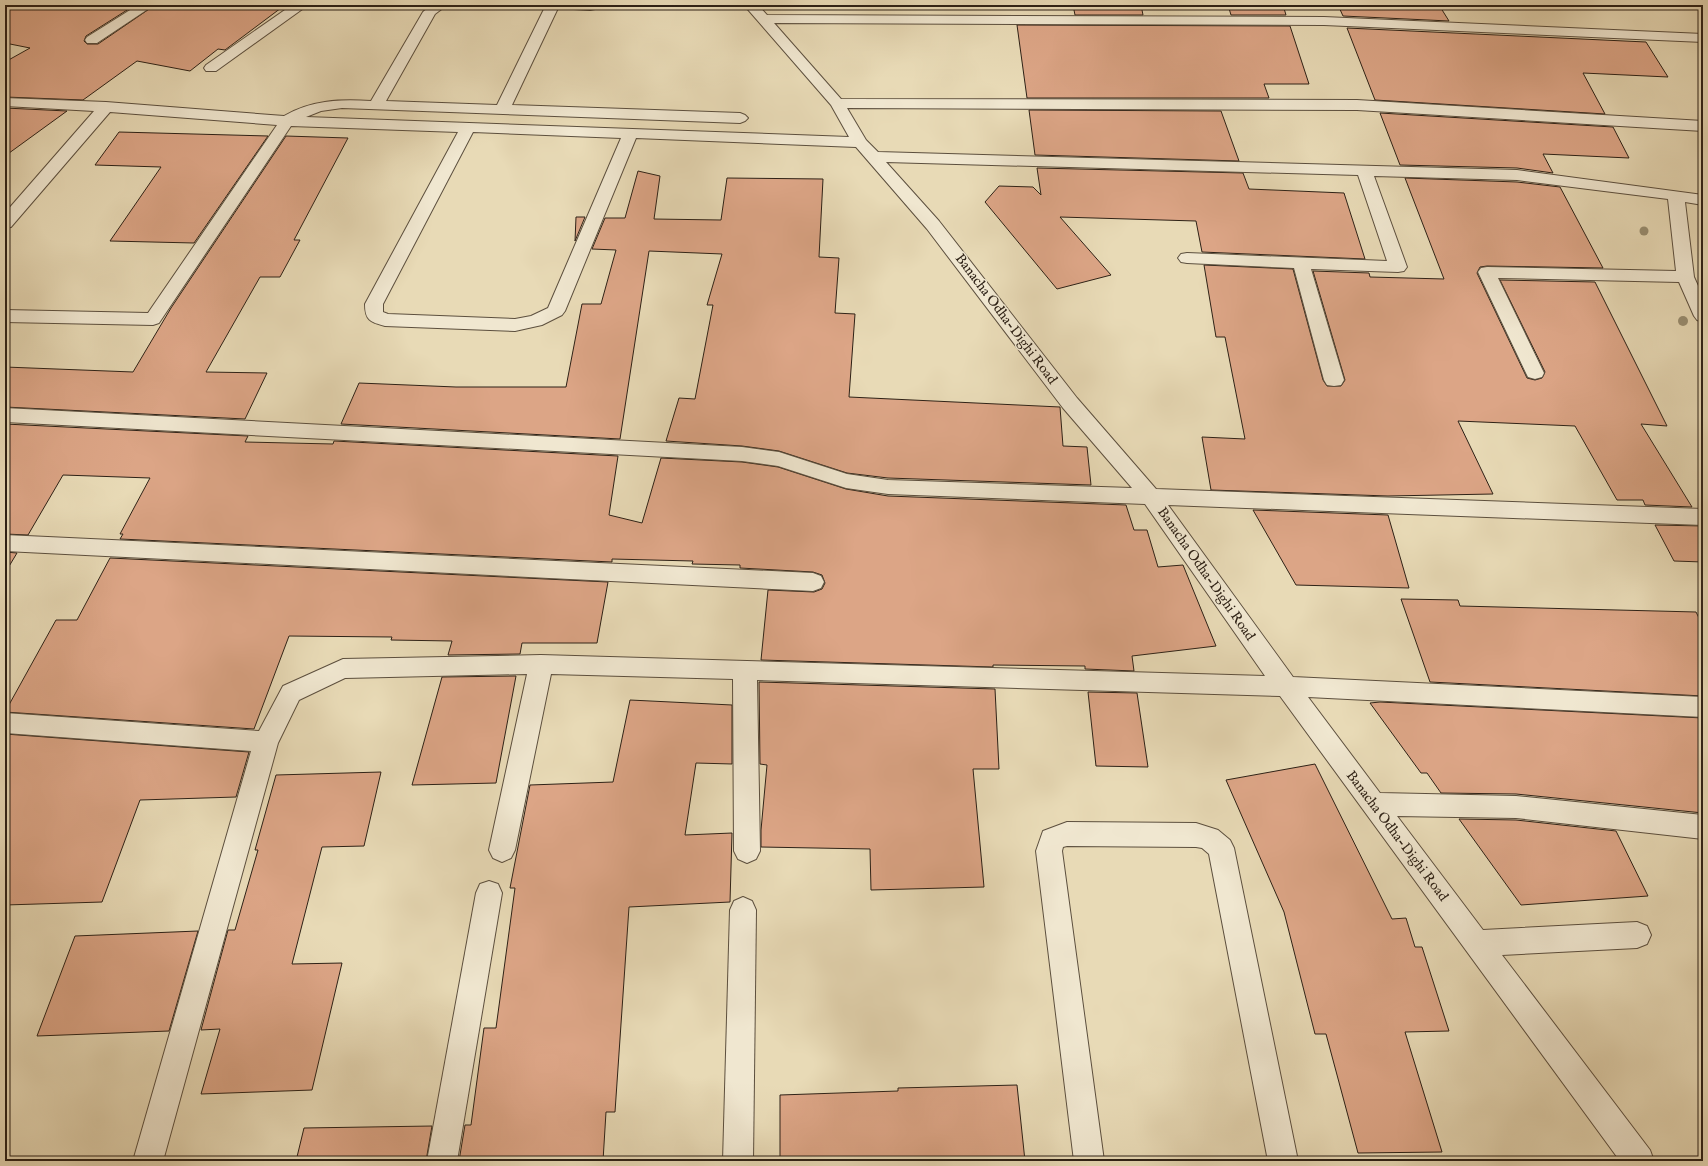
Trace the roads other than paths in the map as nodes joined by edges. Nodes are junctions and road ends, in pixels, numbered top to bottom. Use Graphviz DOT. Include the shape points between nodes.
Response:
graph roads {
  1 [pos="147,5"];
  2 [pos="301,5"];
  3 [pos="440,5"];
  4 [pos="553,5"];
  5 [pos="563,5"];
  6 [pos="590,6"];
  7 [pos="757,12"];
  8 [pos="943,12"];
  9 [pos="1703,38"];
  10 [pos="92,40"];
  11 [pos="211,68"];
  12 [pos="5,102"];
  13 [pos="838,103"];
  14 [pos="376,105"];
  15 [pos="106,108"];
  16 [pos="502,110"];
  17 [pos="740,118"];
  18 [pos="287,121"];
  19 [pos="1703,126"];
  20 [pos="468,128"];
  21 [pos="630,134"];
  22 [pos="867,149"];
  23 [pos="1364,171"];
  24 [pos="1676,195"];
  25 [pos="1703,200"];
  26 [pos="5,223"];
  27 [pos="1188,258"];
  28 [pos="1301,263"];
  29 [pos="1685,277"];
  30 [pos="5,316"];
  31 [pos="1703,316"];
  32 [pos="1535,373"];
  33 [pos="1334,380"];
  34 [pos="5,415"];
  35 [pos="1151,497"];
  36 [pos="1703,517"];
  37 [pos="5,543"];
  38 [pos="813,582"];
  39 [pos="541,664"];
  40 [pos="745,670"];
  41 [pos="1286,686"];
  42 [pos="1703,707"];
  43 [pos="5,723"];
  44 [pos="266,742"];
  45 [pos="1374,804"];
  46 [pos="1703,827"];
  47 [pos="502,850"];
  48 [pos="747,850"];
  49 [pos="489,893"];
  50 [pos="743,910"];
  51 [pos="1637,935"];
  52 [pos="1477,943"];
  53 [pos="148,1161"];
  54 [pos="442,1161"];
  55 [pos="738,1161"];
  56 [pos="1089,1161"];
  57 [pos="1283,1161"];
  58 [pos="1639,1161"];
  1 -- 10 [label="street"];
  2 -- 11 [label="street"];
  3 -- 14 [label="street" via="430,12"];
  4 -- 16 [label="street"];
  5 -- 6 [label="street"];
  7 -- 8 [label="street"];
  7 -- 13 [label="street, Banacha Odha-Dighi Road"];
  8 -- 9 [label="street" via="1324,21"];
  12 -- 15 [label="street"];
  13 -- 19 [label="street" via="1357,105"];
  13 -- 22 [label="street, Banacha Odha-Dighi Road"];
  14 -- 16 [label="street"];
  14 -- 18 [label="street" via="323,105 308,109"];
  15 -- 18 [label="street"];
  15 -- 26 [label="street"];
  16 -- 17 [label="street"];
  18 -- 20 [label="street"];
  18 -- 30 [label="street" via="153,319"];
  20 -- 21 [label="street"];
  20 -- 21 [label="street" via="374,304 374,315 385,320 515,325 536,321 556,311"];
  21 -- 22 [label="street"];
  22 -- 23 [label="street"];
  22 -- 35 [label="street, Banacha Odha-Dighi Road" via="933,225 1070,403"];
  23 -- 24 [label="street" via="1517,175"];
  23 -- 28 [label="street" via="1398,266"];
  24 -- 25 [label="street"];
  24 -- 29 [label="street"];
  27 -- 28 [label="street"];
  28 -- 33 [label="street"];
  29 -- 31 [label="street"];
  29 -- 32 [label="street" via="1487,272"];
  34 -- 35 [label="street" via="742,454 779,459 846,481 888,487"];
  35 -- 36 [label="street"];
  35 -- 41 [label="street, Banacha Odha-Dighi Road"];
  37 -- 38 [label="street"];
  39 -- 40 [label="street"];
  39 -- 44 [label="street" via="343,669 291,693"];
  39 -- 47 [label="street"];
  40 -- 41 [label="street"];
  40 -- 48 [label="street"];
  41 -- 42 [label="street"];
  41 -- 45 [label="street, Banacha Odha-Dighi Road"];
  43 -- 44 [label="street"];
  44 -- 53 [label="street"];
  45 -- 46 [label="street" via="1516,807"];
  45 -- 52 [label="street, Banacha Odha-Dighi Road"];
  49 -- 54 [label="street"];
  50 -- 55 [label="street"];
  51 -- 52 [label="street"];
  52 -- 58 [label="street, Banacha Odha-Dighi Road"];
  56 -- 57 [label="street" via="1049,851 1052,839 1067,834 1196,835 1210,838 1221,848"];
}
